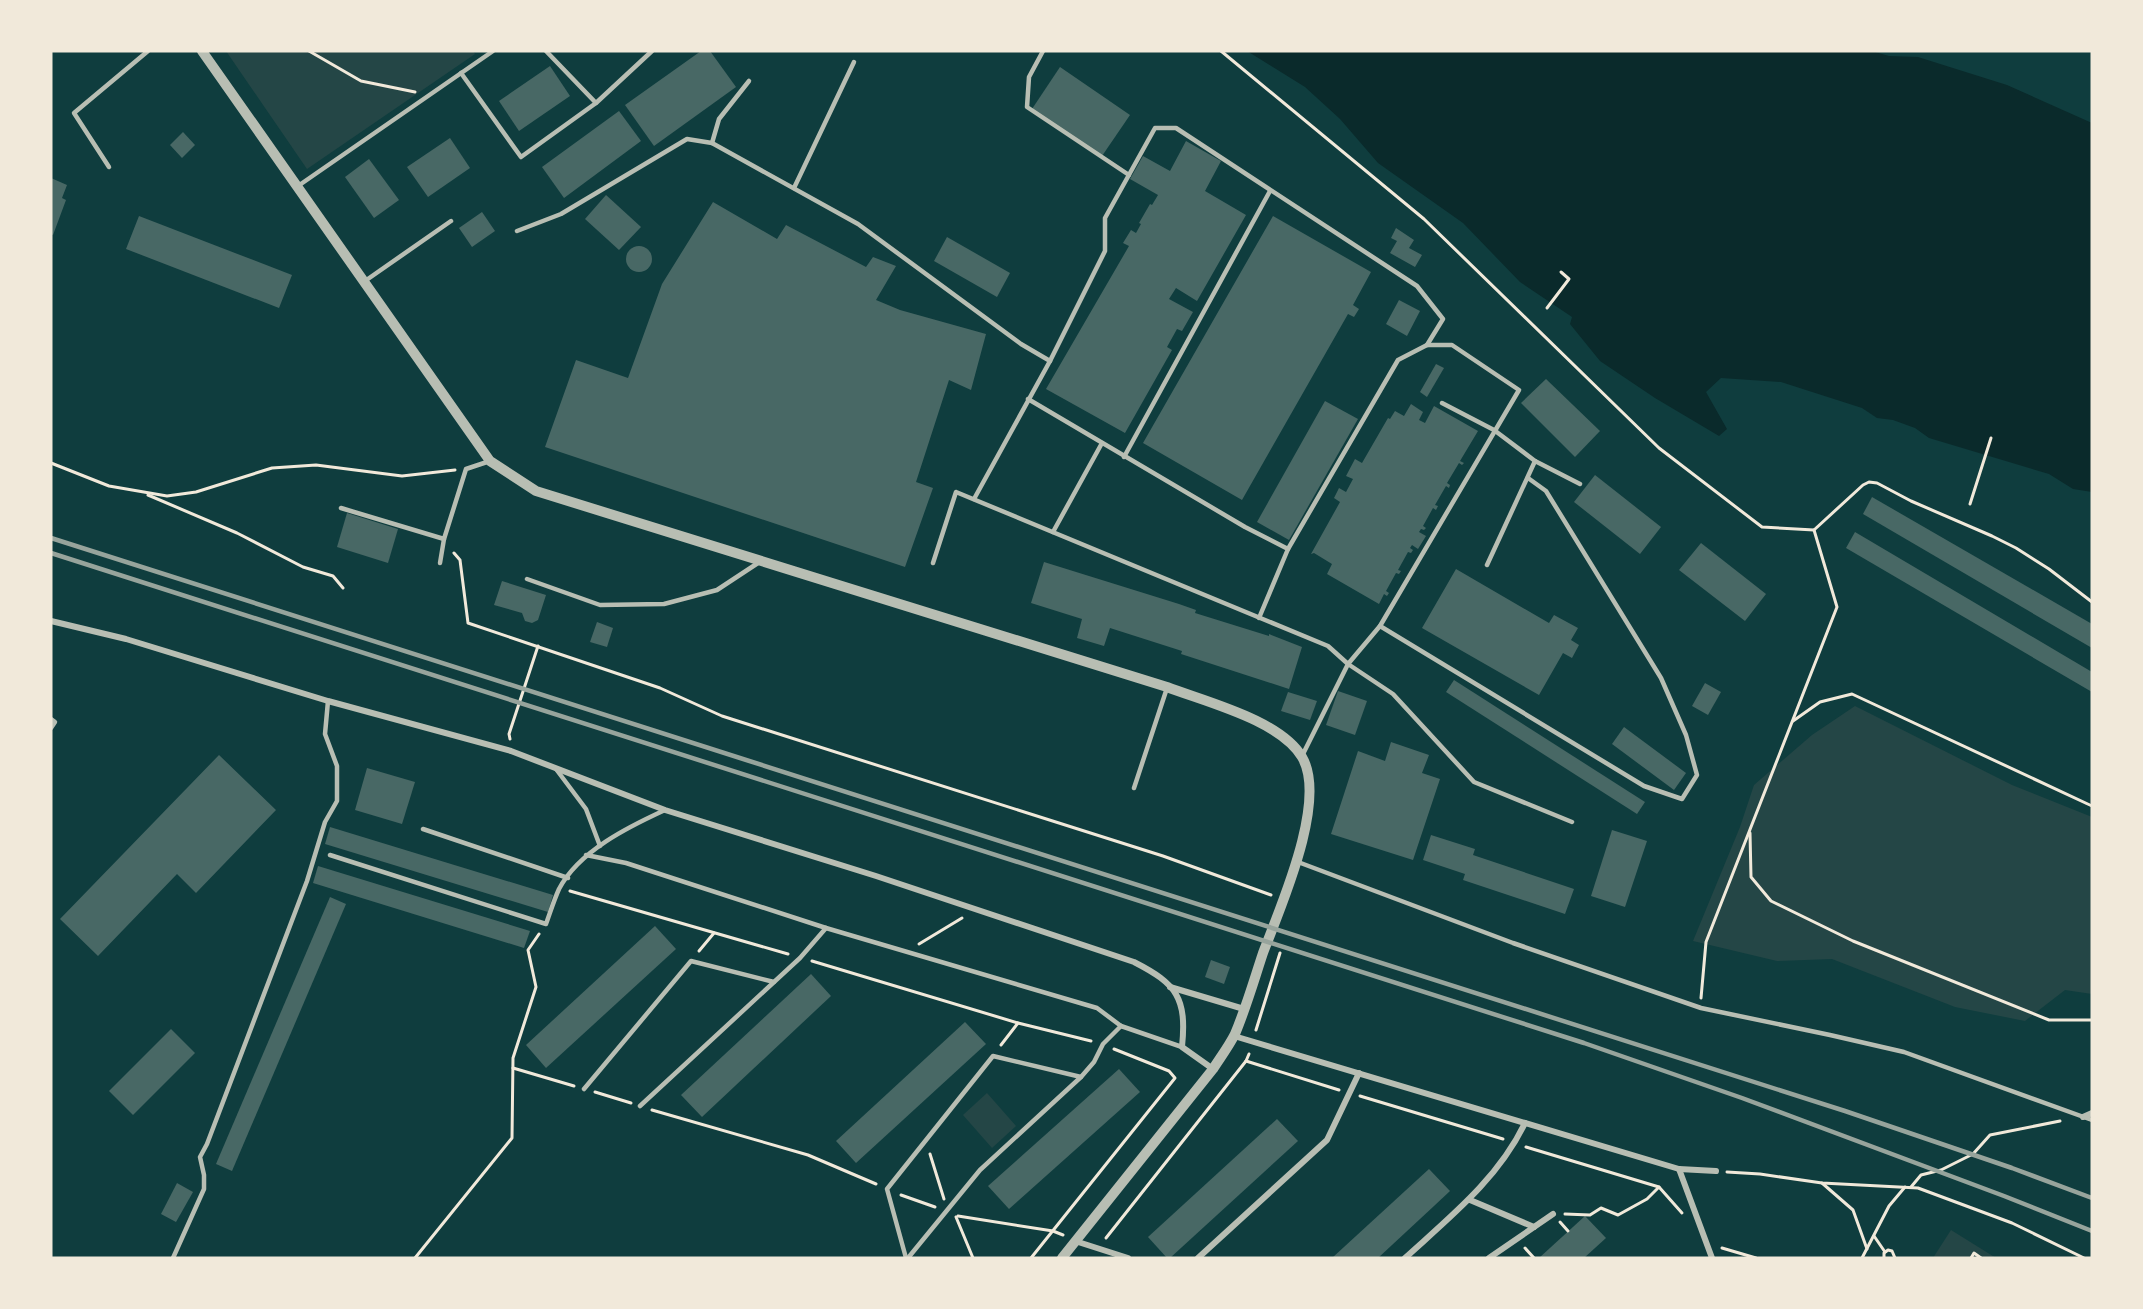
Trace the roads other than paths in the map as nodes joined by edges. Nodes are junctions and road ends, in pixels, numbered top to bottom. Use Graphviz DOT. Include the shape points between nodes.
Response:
graph roads {
  1 [pos="148,51"];
  2 [pos="202,51"];
  3 [pos="493,51"];
  4 [pos="546,51"];
  5 [pos="652,51"];
  6 [pos="1043,51"];
  7 [pos="854,62"];
  8 [pos="461,73"];
  9 [pos="749,81"];
  10 [pos="596,103"];
  11 [pos="712,142"];
  12 [pos="109,167"];
  13 [pos="1129,175"];
  14 [pos="298,186"];
  15 [pos="794,188"];
  16 [pos="1270,191"];
  17 [pos="451,221"];
  18 [pos="517,231"];
  19 [pos="365,281"];
  20 [pos="1426,345"];
  21 [pos="1050,361"];
  22 [pos="1028,399"];
  23 [pos="1442,403"];
  24 [pos="1494,430"];
  25 [pos="1102,444"];
  26 [pos="1124,457"];
  27 [pos="490,461"];
  28 [pos="1536,461"];
  29 [pos="1528,478"];
  30 [pos="1580,484"];
  31 [pos="974,499"];
  32 [pos="341,508"];
  33 [pos="1053,532"];
  34 [pos="444,539"];
  35 [pos="1288,549"];
  36 [pos="763,560"];
  37 [pos="440,562"];
  38 [pos="933,563"];
  39 [pos="1487,565"];
  40 [pos="527,579"];
  41 [pos="1259,618"];
  42 [pos="51,621"];
  43 [pos="1380,626"];
  44 [pos="1348,664"];
  45 [pos="1167,687"];
  46 [pos="328,701"];
  47 [pos="51,719"];
  48 [pos="51,728"];
  49 [pos="1302,756"];
  50 [pos="554,767"];
  51 [pos="1134,788"];
  52 [pos="665,810"];
  53 [pos="1572,822"];
  54 [pos="423,830"];
  55 [pos="600,846"];
  56 [pos="330,855"];
  57 [pos="586,855"];
  58 [pos="1298,862"];
  59 [pos="568,878"];
  60 [pos="826,927"];
  61 [pos="774,982"];
  62 [pos="1170,987"];
  63 [pos="1244,1009"];
  64 [pos="1121,1026"];
  65 [pos="1234,1036"];
  66 [pos="1182,1047"];
  67 [pos="1214,1069"];
  68 [pos="1359,1073"];
  69 [pos="1081,1077"];
  70 [pos="584,1089"];
  71 [pos="640,1106"];
  72 [pos="2092,1113"];
  73 [pos="2083,1117"];
  74 [pos="2092,1120"];
  75 [pos="1525,1123"];
  76 [pos="1679,1169"];
  77 [pos="1716,1171"];
  78 [pos="1470,1200"];
  79 [pos="1553,1214"];
  80 [pos="1534,1227"];
  81 [pos="1076,1241"];
  82 [pos="173,1258"];
  83 [pos="907,1258"];
  84 [pos="1062,1258"];
  85 [pos="1128,1258"];
  86 [pos="1197,1258"];
  87 [pos="1405,1258"];
  88 [pos="1489,1258"];
  89 [pos="1712,1258"];
  1 -- 12 [label="lane" via="74,113"];
  2 -- 14 [label="street"];
  3 -- 8 [label="lane"];
  4 -- 10 [label="lane"];
  5 -- 10 [label="lane"];
  6 -- 13 [label="lane" via="1029,77 1027,107"];
  7 -- 15 [label="lane"];
  8 -- 10 [label="lane" via="521,157"];
  8 -- 14 [label="lane"];
  9 -- 11 [label="lane" via="719,119"];
  11 -- 15 [label="lane"];
  11 -- 18 [label="lane" via="687,138 561,214"];
  13 -- 16 [label="lane" via="1155,128 1176,128"];
  13 -- 21 [label="lane" via="1105,218 1105,251"];
  14 -- 19 [label="street"];
  15 -- 21 [label="lane" via="858,224"];
  16 -- 20 [label="lane" via="1417,286 1443,319"];
  16 -- 26 [label="lane"];
  17 -- 19 [label="lane"];
  19 -- 27 [label="street"];
  20 -- 24 [label="lane" via="1452,345 1519,390"];
  20 -- 35 [label="lane" via="1398,360"];
  21 -- 22 [label="lane"];
  22 -- 25 [label="lane"];
  22 -- 31 [label="lane"];
  23 -- 24 [label="lane"];
  24 -- 28 [label="lane"];
  24 -- 43 [label="lane"];
  25 -- 26 [label="lane"];
  25 -- 33 [label="lane"];
  26 -- 35 [label="lane"];
  27 -- 34 [label="lane" via="466,469"];
  27 -- 36 [label="street" via="536,491"];
  28 -- 29 [label="lane"];
  28 -- 30 [label="lane"];
  29 -- 39 [label="lane"];
  29 -- 43 [label="lane" via="1546,491 1661,678 1686,735 1697,776 1682,800 1644,786"];
  31 -- 33 [label="lane"];
  31 -- 38 [label="lane" via="956,492"];
  32 -- 34 [label="lane"];
  33 -- 41 [label="lane"];
  34 -- 37 [label="lane"];
  35 -- 41 [label="lane"];
  36 -- 40 [label="lane" via="717,590 664,604 600,605"];
  36 -- 45 [label="street"];
  41 -- 44 [label="lane" via="1328,646"];
  42 -- 46 [label="street" via="126,639"];
  43 -- 44 [label="lane"];
  44 -- 49 [label="lane"];
  44 -- 53 [label="lane" via="1393,694 1474,782"];
  45 -- 49 [label="street" via="1258,721 1282,736"];
  45 -- 51 [label="lane"];
  46 -- 50 [label="street" via="511,751"];
  46 -- 82 [label="lane" via="325,734 337,766 337,801 325,822 310,874 200,1157 204,1189"];
  47 -- 48 [label="lane" via="55,722"];
  49 -- 58 [label="street" via="1309,774 1310,798"];
  50 -- 52 [label="street"];
  50 -- 55 [label="lane" via="586,809"];
  52 -- 55 [label="lane"];
  52 -- 62 [label="street" via="1134,962"];
  54 -- 59 [label="lane"];
  55 -- 57 [label="lane"];
  56 -- 59 [label="lane" via="546,924"];
  57 -- 59 [label="lane"];
  57 -- 60 [label="lane" via="626,863"];
  58 -- 63 [label="street"];
  58 -- 73 [label="lane" via="1701,1008 1904,1052"];
  60 -- 61 [label="lane"];
  60 -- 64 [label="lane" via="1097,1008"];
  61 -- 70 [label="lane" via="691,961"];
  61 -- 71 [label="lane"];
  62 -- 63 [label="street"];
  62 -- 66 [label="street" via="1182,1003"];
  63 -- 65 [label="street"];
  64 -- 66 [label="lane"];
  64 -- 69 [label="lane" via="1103,1044"];
  65 -- 67 [label="street"];
  65 -- 68 [label="street"];
  66 -- 67 [label="street"];
  67 -- 81 [label="street"];
  68 -- 75 [label="street"];
  68 -- 86 [label="street" via="1327,1140"];
  69 -- 83 [label="lane" via="980,1170"];
  69 -- 83 [label="lane" via="993,1056 887,1190"];
  72 -- 73 [label="street"];
  73 -- 74 [label="lane"];
  75 -- 76 [label="street"];
  75 -- 78 [label="street" via="1515,1143"];
  76 -- 77 [label="street"];
  76 -- 89 [label="street"];
  78 -- 80 [label="street"];
  78 -- 87 [label="street"];
  79 -- 80 [label="street"];
  80 -- 88 [label="street"];
  81 -- 84 [label="street"];
  81 -- 85 [label="street"];
}
